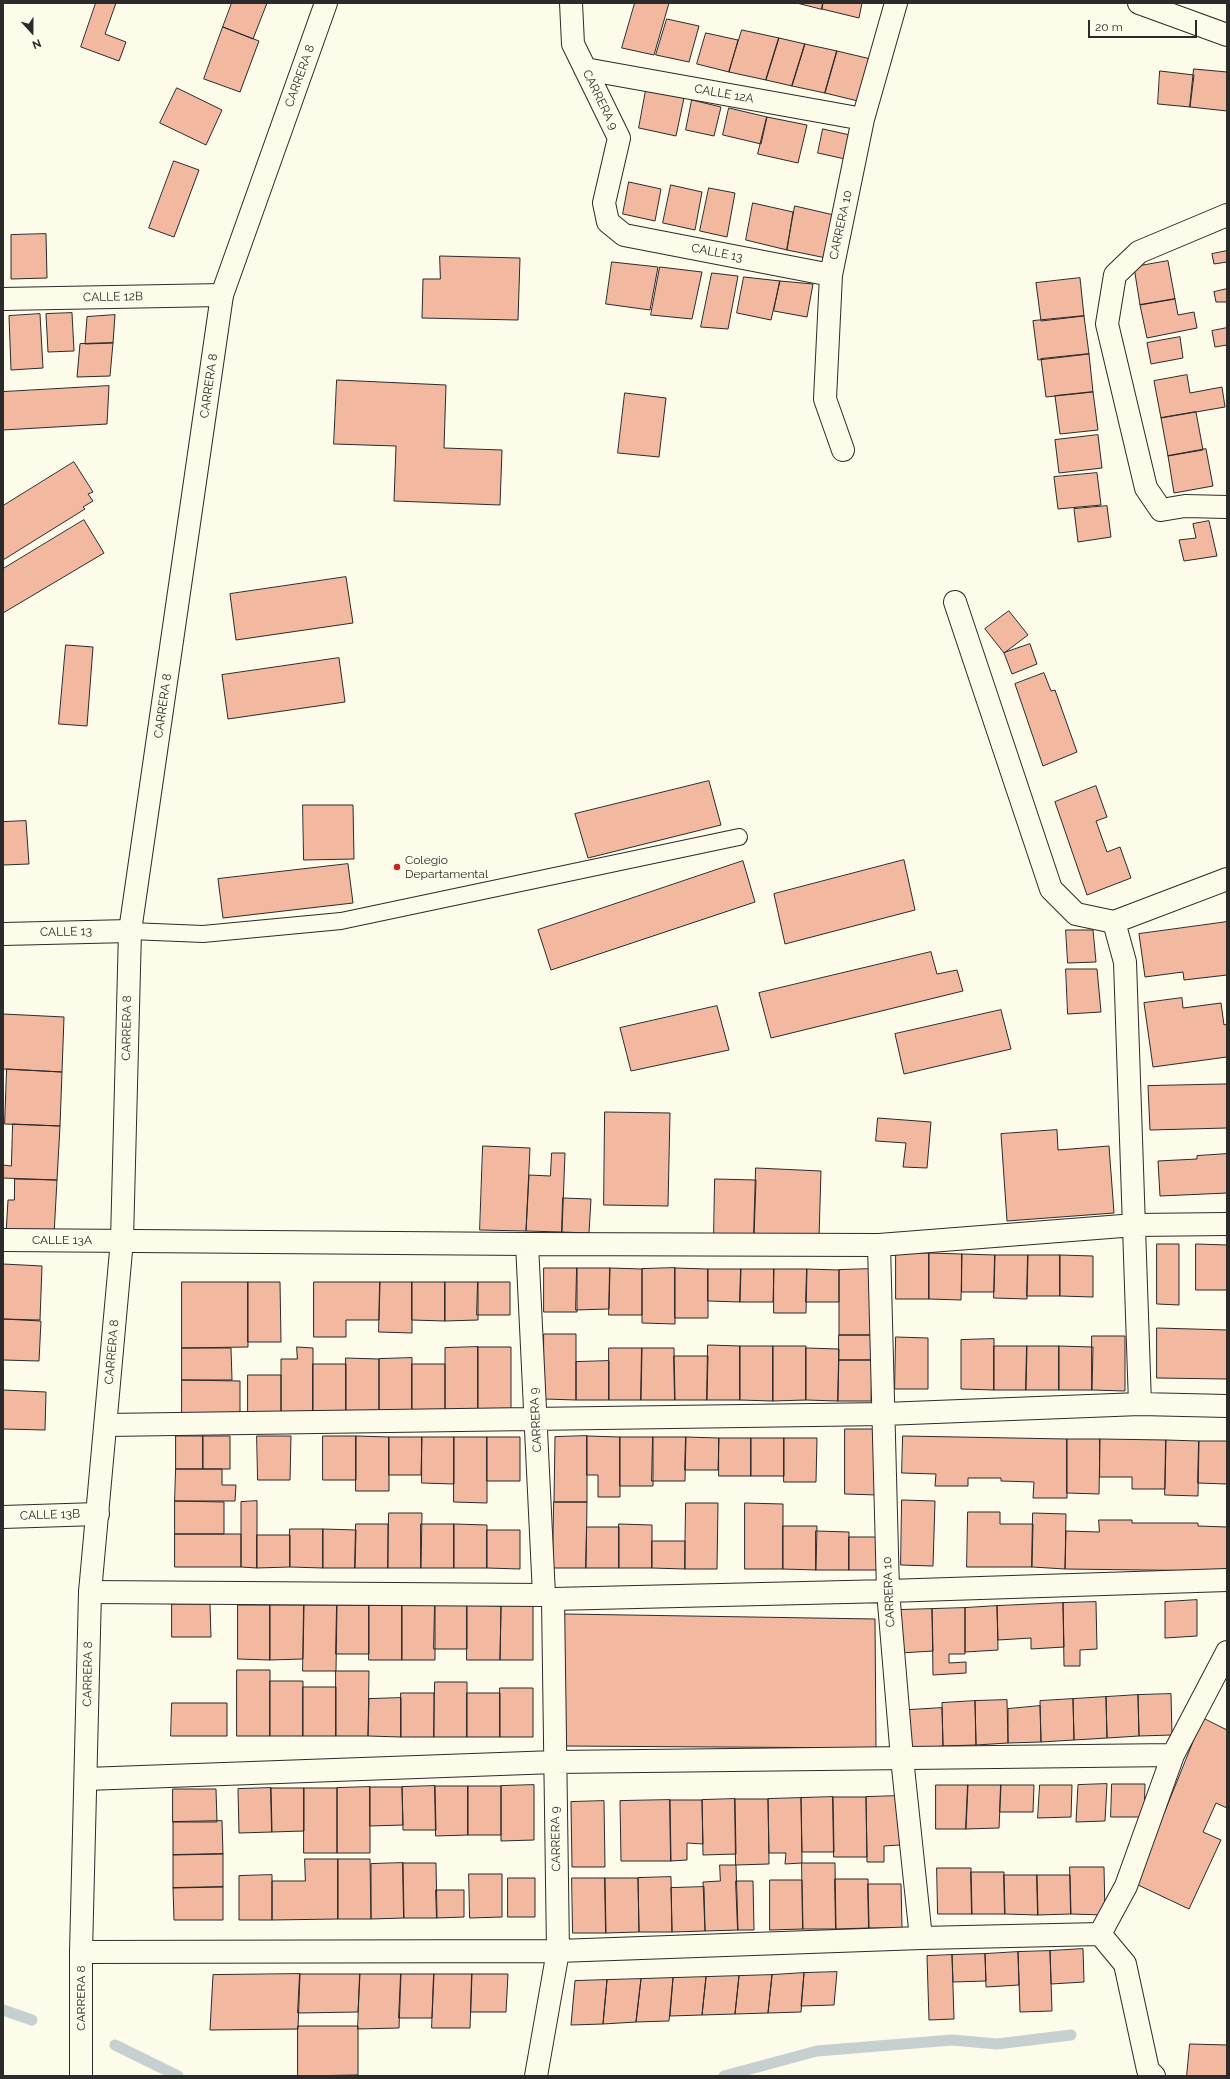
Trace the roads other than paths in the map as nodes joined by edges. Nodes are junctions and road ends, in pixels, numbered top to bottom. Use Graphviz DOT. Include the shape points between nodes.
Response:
graph roads {
  1 [pos="326,3"];
  2 [pos="571,3"];
  3 [pos="896,3"];
  4 [pos="1139,3"];
  5 [pos="1227,34"];
  6 [pos="585,69"];
  7 [pos="863,119"];
  8 [pos="1227,215"];
  9 [pos="608,222"];
  10 [pos="831,275"];
  11 [pos="222,295"];
  12 [pos="3,299"];
  13 [pos="843,450"];
  14 [pos="1227,507"];
  15 [pos="955,602"];
  16 [pos="739,837"];
  17 [pos="1227,879"];
  18 [pos="1114,922"];
  19 [pos="130,931"];
  20 [pos="3,934"];
  21 [pos="1227,1224"];
  22 [pos="1135,1225"];
  23 [pos="3,1240"];
  24 [pos="122,1240"];
  25 [pos="527,1244"];
  26 [pos="879,1244"];
  27 [pos="1140,1404"];
  28 [pos="1227,1406"];
  29 [pos="884,1414"];
  30 [pos="537,1420"];
  31 [pos="106,1425"];
  32 [pos="98,1514"];
  33 [pos="3,1517"];
  34 [pos="1227,1580"];
  35 [pos="888,1591"];
  36 [pos="90,1592"];
  37 [pos="548,1597"];
  38 [pos="1227,1652"];
  39 [pos="1173,1755"];
  40 [pos="902,1758"];
  41 [pos="555,1762"];
  42 [pos="86,1779"];
  43 [pos="1100,1934"];
  44 [pos="921,1938"];
  45 [pos="558,1951"];
  46 [pos="81,1952"];
  47 [pos="81,2076"];
  48 [pos="536,2076"];
  49 [pos="1154,2076"];
  1 -- 11 [label="street, CARRERA 8"];
  2 -- 6 [label="street, CARRERA 9" via="573,44"];
  3 -- 7 [label="street, CARRERA 10"];
  4 -- 5 [label="street"];
  6 -- 7 [label="street, CALLE 12A"];
  6 -- 9 [label="street, CARRERA 9" via="619,138 604,203"];
  7 -- 10 [label="street, CARRERA 10"];
  8 -- 14 [label="street" via="1139,252 1115,275 1107,324 1146,488 1161,510 1185,506"];
  9 -- 10 [label="street, CALLE 13" via="624,235"];
  10 -- 13 [label="street, CARRERA 10" via="825,399"];
  11 -- 12 [label="street, CALLE 12B"];
  11 -- 19 [label="street, CARRERA 8"];
  15 -- 18 [label="street" via="1051,889 1076,914"];
  16 -- 19 [label="lane" via="341,921 202,934"];
  17 -- 18 [label="street"];
  18 -- 22 [label="street" via="1125,962"];
  19 -- 20 [label="street, CALLE 13"];
  19 -- 24 [label="street, CARRERA 8"];
  21 -- 22 [label="street, CALLE 13A"];
  22 -- 26 [label="street, CALLE 13A"];
  22 -- 27 [label="street"];
  23 -- 24 [label="street, CALLE 13A"];
  24 -- 25 [label="street, CALLE 13A"];
  24 -- 31 [label="street, CARRERA 8"];
  25 -- 26 [label="street, CALLE 13A"];
  25 -- 30 [label="street, CARRERA 9"];
  26 -- 29 [label="street, CARRERA 10"];
  27 -- 28 [label="street"];
  27 -- 29 [label="street"];
  29 -- 30 [label="street"];
  29 -- 35 [label="street, CARRERA 10"];
  30 -- 31 [label="street"];
  30 -- 37 [label="street, CARRERA 9"];
  31 -- 32 [label="street, CARRERA 8"];
  32 -- 33 [label="street, CALLE 13B"];
  32 -- 36 [label="street, CARRERA 8"];
  34 -- 35 [label="street"];
  35 -- 37 [label="street"];
  35 -- 40 [label="street, CARRERA 10"];
  36 -- 37 [label="street"];
  36 -- 42 [label="street, CARRERA 8"];
  37 -- 41 [label="street, CARRERA 9"];
  38 -- 39 [label="street"];
  39 -- 40 [label="street"];
  39 -- 43 [label="street" via="1126,1886"];
  40 -- 41 [label="street"];
  40 -- 44 [label="street, CARRERA 10"];
  41 -- 42 [label="street"];
  41 -- 45 [label="street, CARRERA 9"];
  42 -- 46 [label="street, CARRERA 8"];
  43 -- 44 [label="street"];
  43 -- 49 [label="street" via="1125,1964 1148,2070"];
  44 -- 45 [label="street"];
  45 -- 46 [label="street"];
  45 -- 48 [label="street, CARRERA 9"];
  46 -- 47 [label="street, CARRERA 8"];
}
